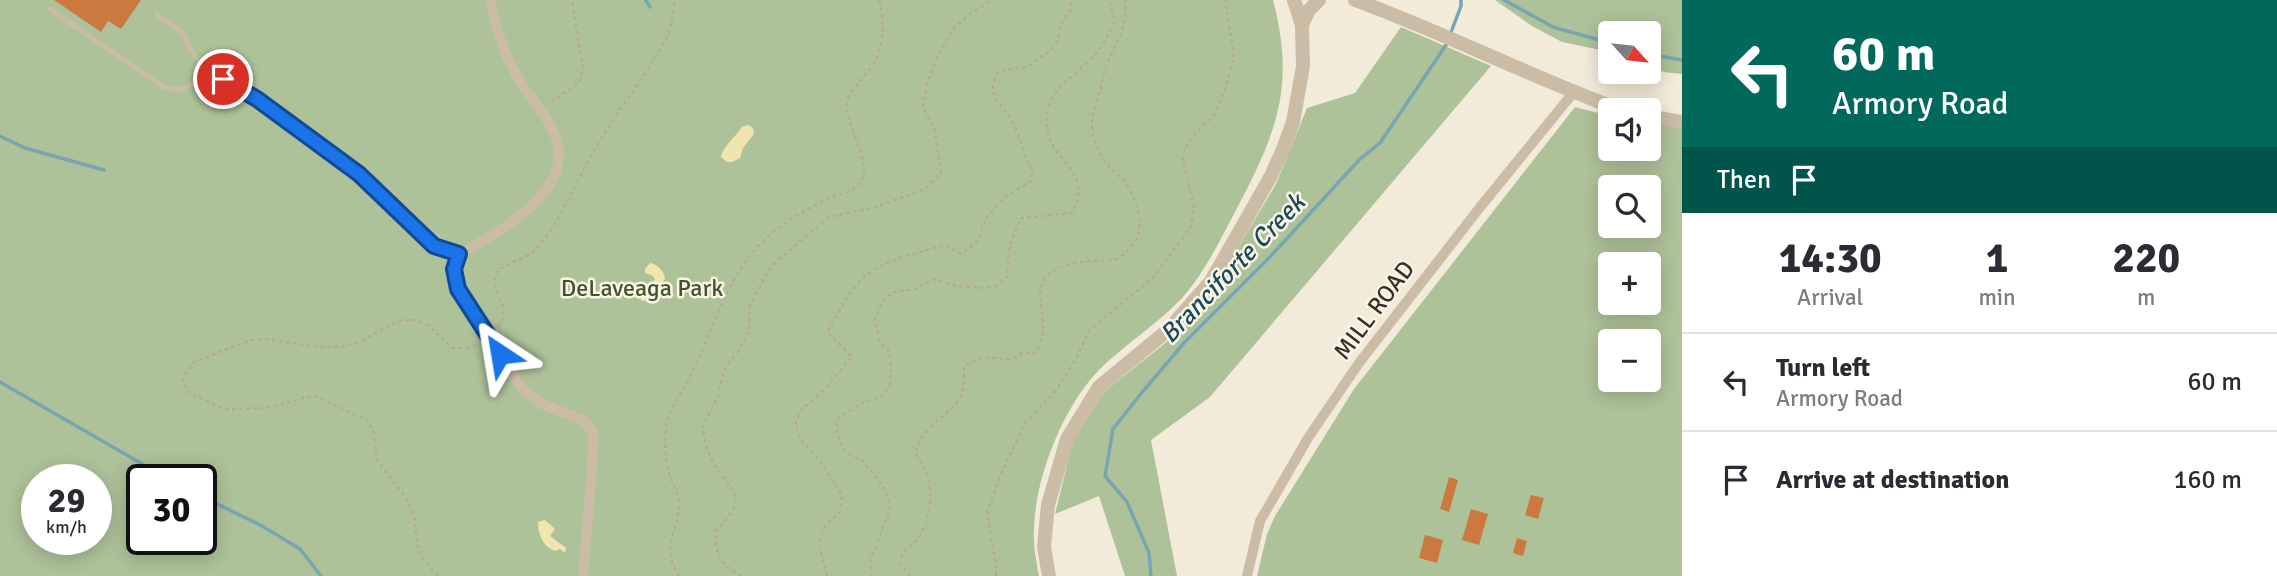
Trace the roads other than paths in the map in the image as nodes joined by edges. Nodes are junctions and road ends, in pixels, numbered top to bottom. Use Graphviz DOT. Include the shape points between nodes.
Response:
graph roads {
  1 [pos="490,0"];
  2 [pos="1294,0"];
  3 [pos="1319,0"];
  4 [pos="1355,0"];
  5 [pos="50,9"];
  6 [pos="157,15"];
  7 [pos="1302,25"];
  8 [pos="205,69"];
  9 [pos="1573,93"];
  10 [pos="1598,102"];
  11 [pos="1661,118"];
  12 [pos="1682,122"];
  13 [pos="459,254"];
  14 [pos="583,576"];
  15 [pos="1049,576"];
  16 [pos="1247,576"];
  1 -- 13 [label="street" via="503,46 559,147 558,163 540,198 515,221"];
  2 -- 7 [label="street"];
  3 -- 7 [label="street"];
  4 -- 9 [label="street"];
  5 -- 8 [label="lane" via="164,87 175,91 190,87"];
  6 -- 8 [label="lane" via="183,33"];
  7 -- 15 [label="street" via="1303,66 1295,113 1264,188 1211,281 1168,330 1099,387 1067,439 1048,505 1044,547"];
  8 -- 13 [label="street" via="257,99 359,174 434,246"];
  9 -- 10 [label="street"];
  9 -- 16 [label="street, MILL ROAD" via="1359,363 1308,438 1260,522"];
  11 -- 12 [label="street"];
  13 -- 14 [label="street" via="454,269 458,289 523,390 542,404 585,421 593,433"];
}
